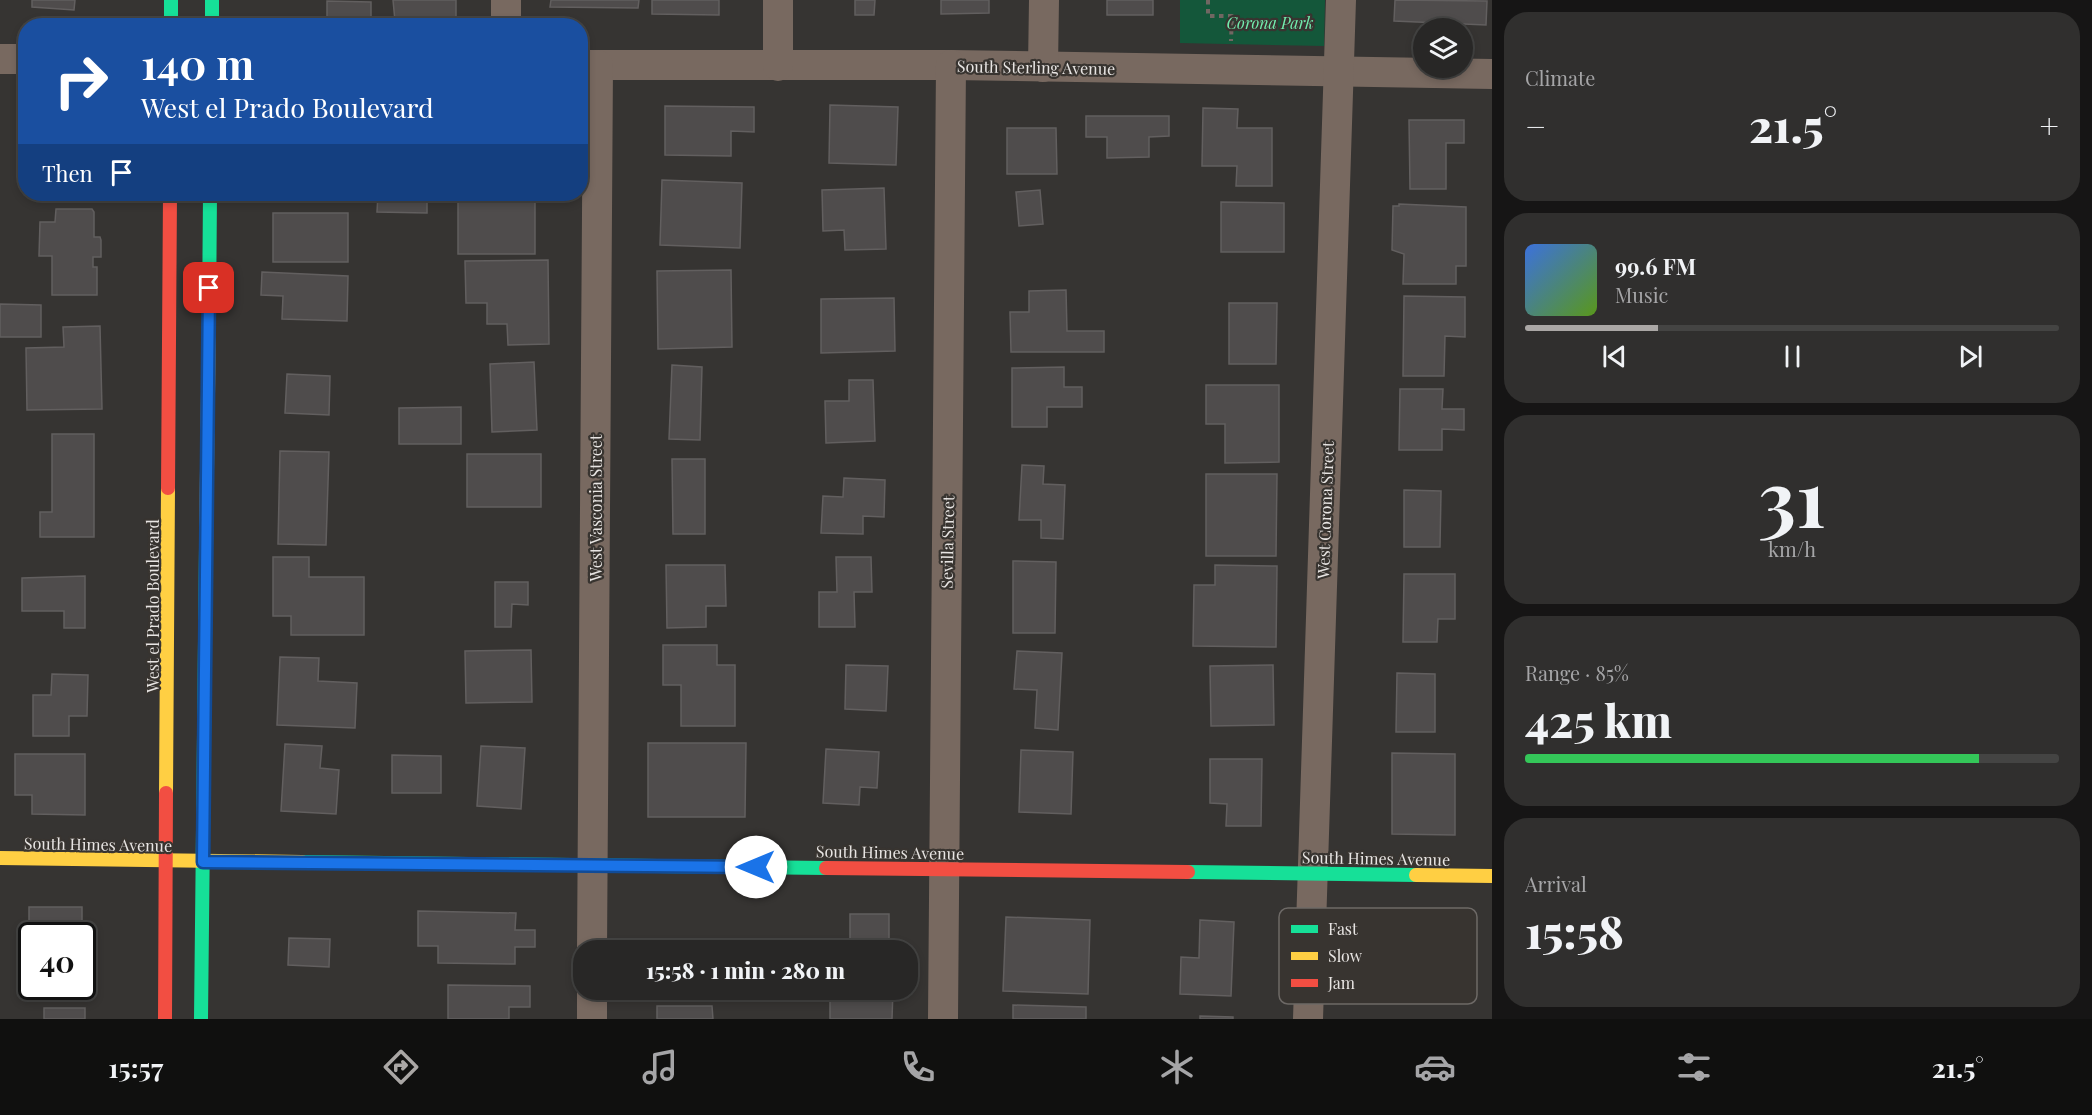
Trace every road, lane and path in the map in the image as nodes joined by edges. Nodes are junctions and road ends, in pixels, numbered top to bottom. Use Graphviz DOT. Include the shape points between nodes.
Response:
graph roads {
  1 [pos="171,0"];
  2 [pos="212,0"];
  3 [pos="506,0"];
  4 [pos="778,0"];
  5 [pos="1044,0"];
  6 [pos="1208,0"];
  7 [pos="1341,0"];
  8 [pos="171,18"];
  9 [pos="212,18"];
  10 [pos="506,18"];
  11 [pos="1231,46"];
  12 [pos="0,59"];
  13 [pos="18,59"];
  14 [pos="589,65"];
  15 [pos="778,66"];
  16 [pos="951,66"];
  17 [pos="1043,67"];
  18 [pos="1340,72"];
  19 [pos="1492,74"];
  20 [pos="170,201"];
  21 [pos="210,201"];
  22 [pos="0,858"];
  23 [pos="167,861"];
  24 [pos="203,862"];
  25 [pos="592,866"];
  26 [pos="944,869"];
  27 [pos="1313,874"];
  28 [pos="1492,876"];
  29 [pos="1312,908"];
  30 [pos="592,940"];
  31 [pos="592,1000"];
  32 [pos="1309,1004"];
  33 [pos="165,1019"];
  34 [pos="201,1019"];
  35 [pos="592,1019"];
  36 [pos="943,1019"];
  37 [pos="1308,1019"];
  1 -- 8 [label="street"];
  2 -- 9 [label="street"];
  3 -- 10 [label="street"];
  4 -- 15 [label="street"];
  5 -- 17 [label="street"];
  6 -- 11 [label="path" via="1208,16 1232,16"];
  7 -- 18 [label="street, West Corona Street"];
  12 -- 13 [label="street"];
  14 -- 15 [label="street, South Sterling Avenue"];
  14 -- 25 [label="street, West Vasconia Street"];
  15 -- 16 [label="street, South Sterling Avenue"];
  16 -- 17 [label="street, South Sterling Avenue"];
  16 -- 26 [label="street, Sevilla Street"];
  17 -- 18 [label="street, South Sterling Avenue"];
  18 -- 19 [label="street, South Sterling Avenue"];
  18 -- 27 [label="street, West Corona Street"];
  20 -- 23 [label="street, West el Prado Boulevard" via="174,476"];
  21 -- 24 [label="street" via="201,476"];
  22 -- 23 [label="street, South Himes Avenue"];
  23 -- 24 [label="street, South Himes Avenue"];
  23 -- 33 [label="street, West el Prado Boulevard"];
  24 -- 25 [label="street, South Himes Avenue"];
  24 -- 34 [label="street"];
  25 -- 26 [label="street, South Himes Avenue"];
  25 -- 30 [label="street, West Vasconia Street"];
  26 -- 27 [label="street, South Himes Avenue"];
  26 -- 36 [label="street, Sevilla Street"];
  27 -- 28 [label="street, South Himes Avenue"];
  27 -- 29 [label="street, West Corona Street"];
  31 -- 35 [label="street"];
  32 -- 37 [label="street, West Corona Street"];
}
